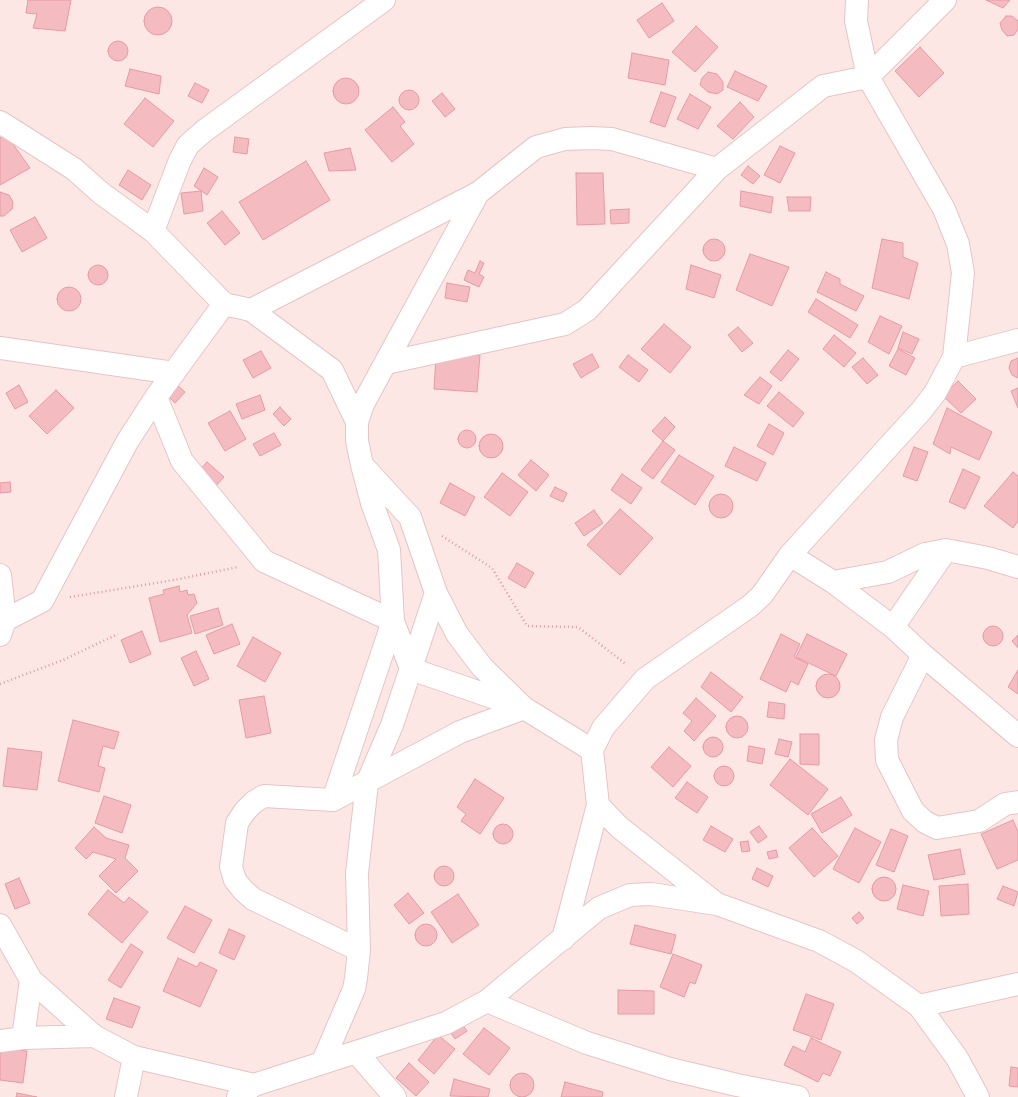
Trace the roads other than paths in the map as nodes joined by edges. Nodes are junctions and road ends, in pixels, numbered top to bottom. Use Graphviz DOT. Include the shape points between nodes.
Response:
graph roads {
  1 [pos="384,0"];
  2 [pos="857,0"];
  3 [pos="945,0"];
  4 [pos="868,77"];
  5 [pos="0,122"];
  6 [pos="718,168"];
  7 [pos="478,193"];
  8 [pos="153,231"];
  9 [pos="224,304"];
  10 [pos="251,310"];
  11 [pos="1018,340"];
  12 [pos="0,348"];
  13 [pos="954,357"];
  14 [pos="386,363"];
  15 [pos="174,373"];
  16 [pos="156,397"];
  17 [pos="357,422"];
  18 [pos="362,465"];
  19 [pos="946,550"];
  20 [pos="790,555"];
  21 [pos="1018,567"];
  22 [pos="0,575"];
  23 [pos="833,582"];
  24 [pos="436,593"];
  25 [pos="393,621"];
  26 [pos="893,627"];
  27 [pos="3,628"];
  28 [pos="923,655"];
  29 [pos="411,669"];
  30 [pos="524,708"];
  31 [pos="1018,736"];
  32 [pos="592,750"];
  33 [pos="367,783"];
  34 [pos="333,800"];
  35 [pos="1018,802"];
  36 [pos="598,805"];
  37 [pos="717,904"];
  38 [pos="0,925"];
  39 [pos="563,939"];
  40 [pos="359,950"];
  41 [pos="31,980"];
  42 [pos="1018,984"];
  43 [pos="487,1001"];
  44 [pos="919,1006"];
  45 [pos="94,1036"];
  46 [pos="23,1038"];
  47 [pos="0,1041"];
  48 [pos="356,1052"];
  49 [pos="134,1057"];
  50 [pos="323,1061"];
  51 [pos="246,1091"];
  52 [pos="126,1097"];
  53 [pos="395,1097"];
  54 [pos="798,1097"];
  55 [pos="978,1097"];
  1 -- 8 [label="street" via="188,145"];
  2 -- 4 [label="street" via="856,20"];
  3 -- 4 [label="street"];
  4 -- 6 [label="street" via="823,86"];
  4 -- 13 [label="street" via="944,209 958,244 963,274"];
  5 -- 8 [label="street" via="74,169 101,193"];
  6 -- 7 [label="street" via="612,139 565,138 536,147"];
  6 -- 14 [label="street" via="587,310 565,324"];
  7 -- 10 [label="street"];
  7 -- 14 [label="street"];
  8 -- 9 [label="street"];
  9 -- 10 [label="street"];
  9 -- 15 [label="street"];
  10 -- 17 [label="street" via="332,370"];
  11 -- 13 [label="street"];
  12 -- 15 [label="street"];
  13 -- 20 [label="street" via="935,393 921,411"];
  14 -- 17 [label="street" via="363,404"];
  15 -- 16 [label="street"];
  16 -- 25 [label="street" via="182,461 264,561"];
  16 -- 27 [label="street" via="114,464 42,601"];
  17 -- 18 [label="street" via="357,441"];
  18 -- 24 [label="street" via="410,517"];
  18 -- 25 [label="street" via="389,550"];
  19 -- 21 [label="street"];
  19 -- 23 [label="street" via="925,554 888,572"];
  19 -- 26 [label="street"];
  20 -- 23 [label="street"];
  20 -- 32 [label="street" via="762,594 750,606 645,679 603,728"];
  22 -- 27 [label="street"];
  23 -- 26 [label="street"];
  24 -- 29 [label="street"];
  24 -- 30 [label="street" via="461,640 482,667"];
  25 -- 29 [label="street"];
  25 -- 34 [label="street"];
  26 -- 28 [label="street"];
  28 -- 31 [label="street"];
  28 -- 35 [label="street" via="892,717 886,740 887,760 913,811 925,822 937,828 979,822 1005,804"];
  29 -- 30 [label="street"];
  29 -- 33 [label="street" via="392,725"];
  30 -- 32 [label="street"];
  30 -- 33 [label="street" via="460,732"];
  32 -- 36 [label="street"];
  33 -- 34 [label="street"];
  33 -- 40 [label="street" via="358,873"];
  34 -- 40 [label="street" via="264,796 254,802 237,823 231,867 235,880 253,899"];
  36 -- 37 [label="street" via="620,827"];
  36 -- 39 [label="street"];
  37 -- 39 [label="street" via="651,894 630,895 599,908"];
  37 -- 44 [label="street" via="819,941 856,961"];
  38 -- 41 [label="street"];
  39 -- 43 [label="street"];
  40 -- 50 [label="street" via="354,989"];
  41 -- 45 [label="street"];
  41 -- 46 [label="street"];
  42 -- 44 [label="street"];
  43 -- 48 [label="street" via="446,1023"];
  43 -- 54 [label="street" via="587,1043 662,1066"];
  44 -- 55 [label="street" via="957,1058"];
  45 -- 46 [label="street"];
  45 -- 49 [label="street"];
  46 -- 47 [label="street"];
  48 -- 50 [label="street"];
  48 -- 53 [label="street"];
  49 -- 51 [label="street"];
  49 -- 52 [label="street"];
  50 -- 51 [label="street"];
}
